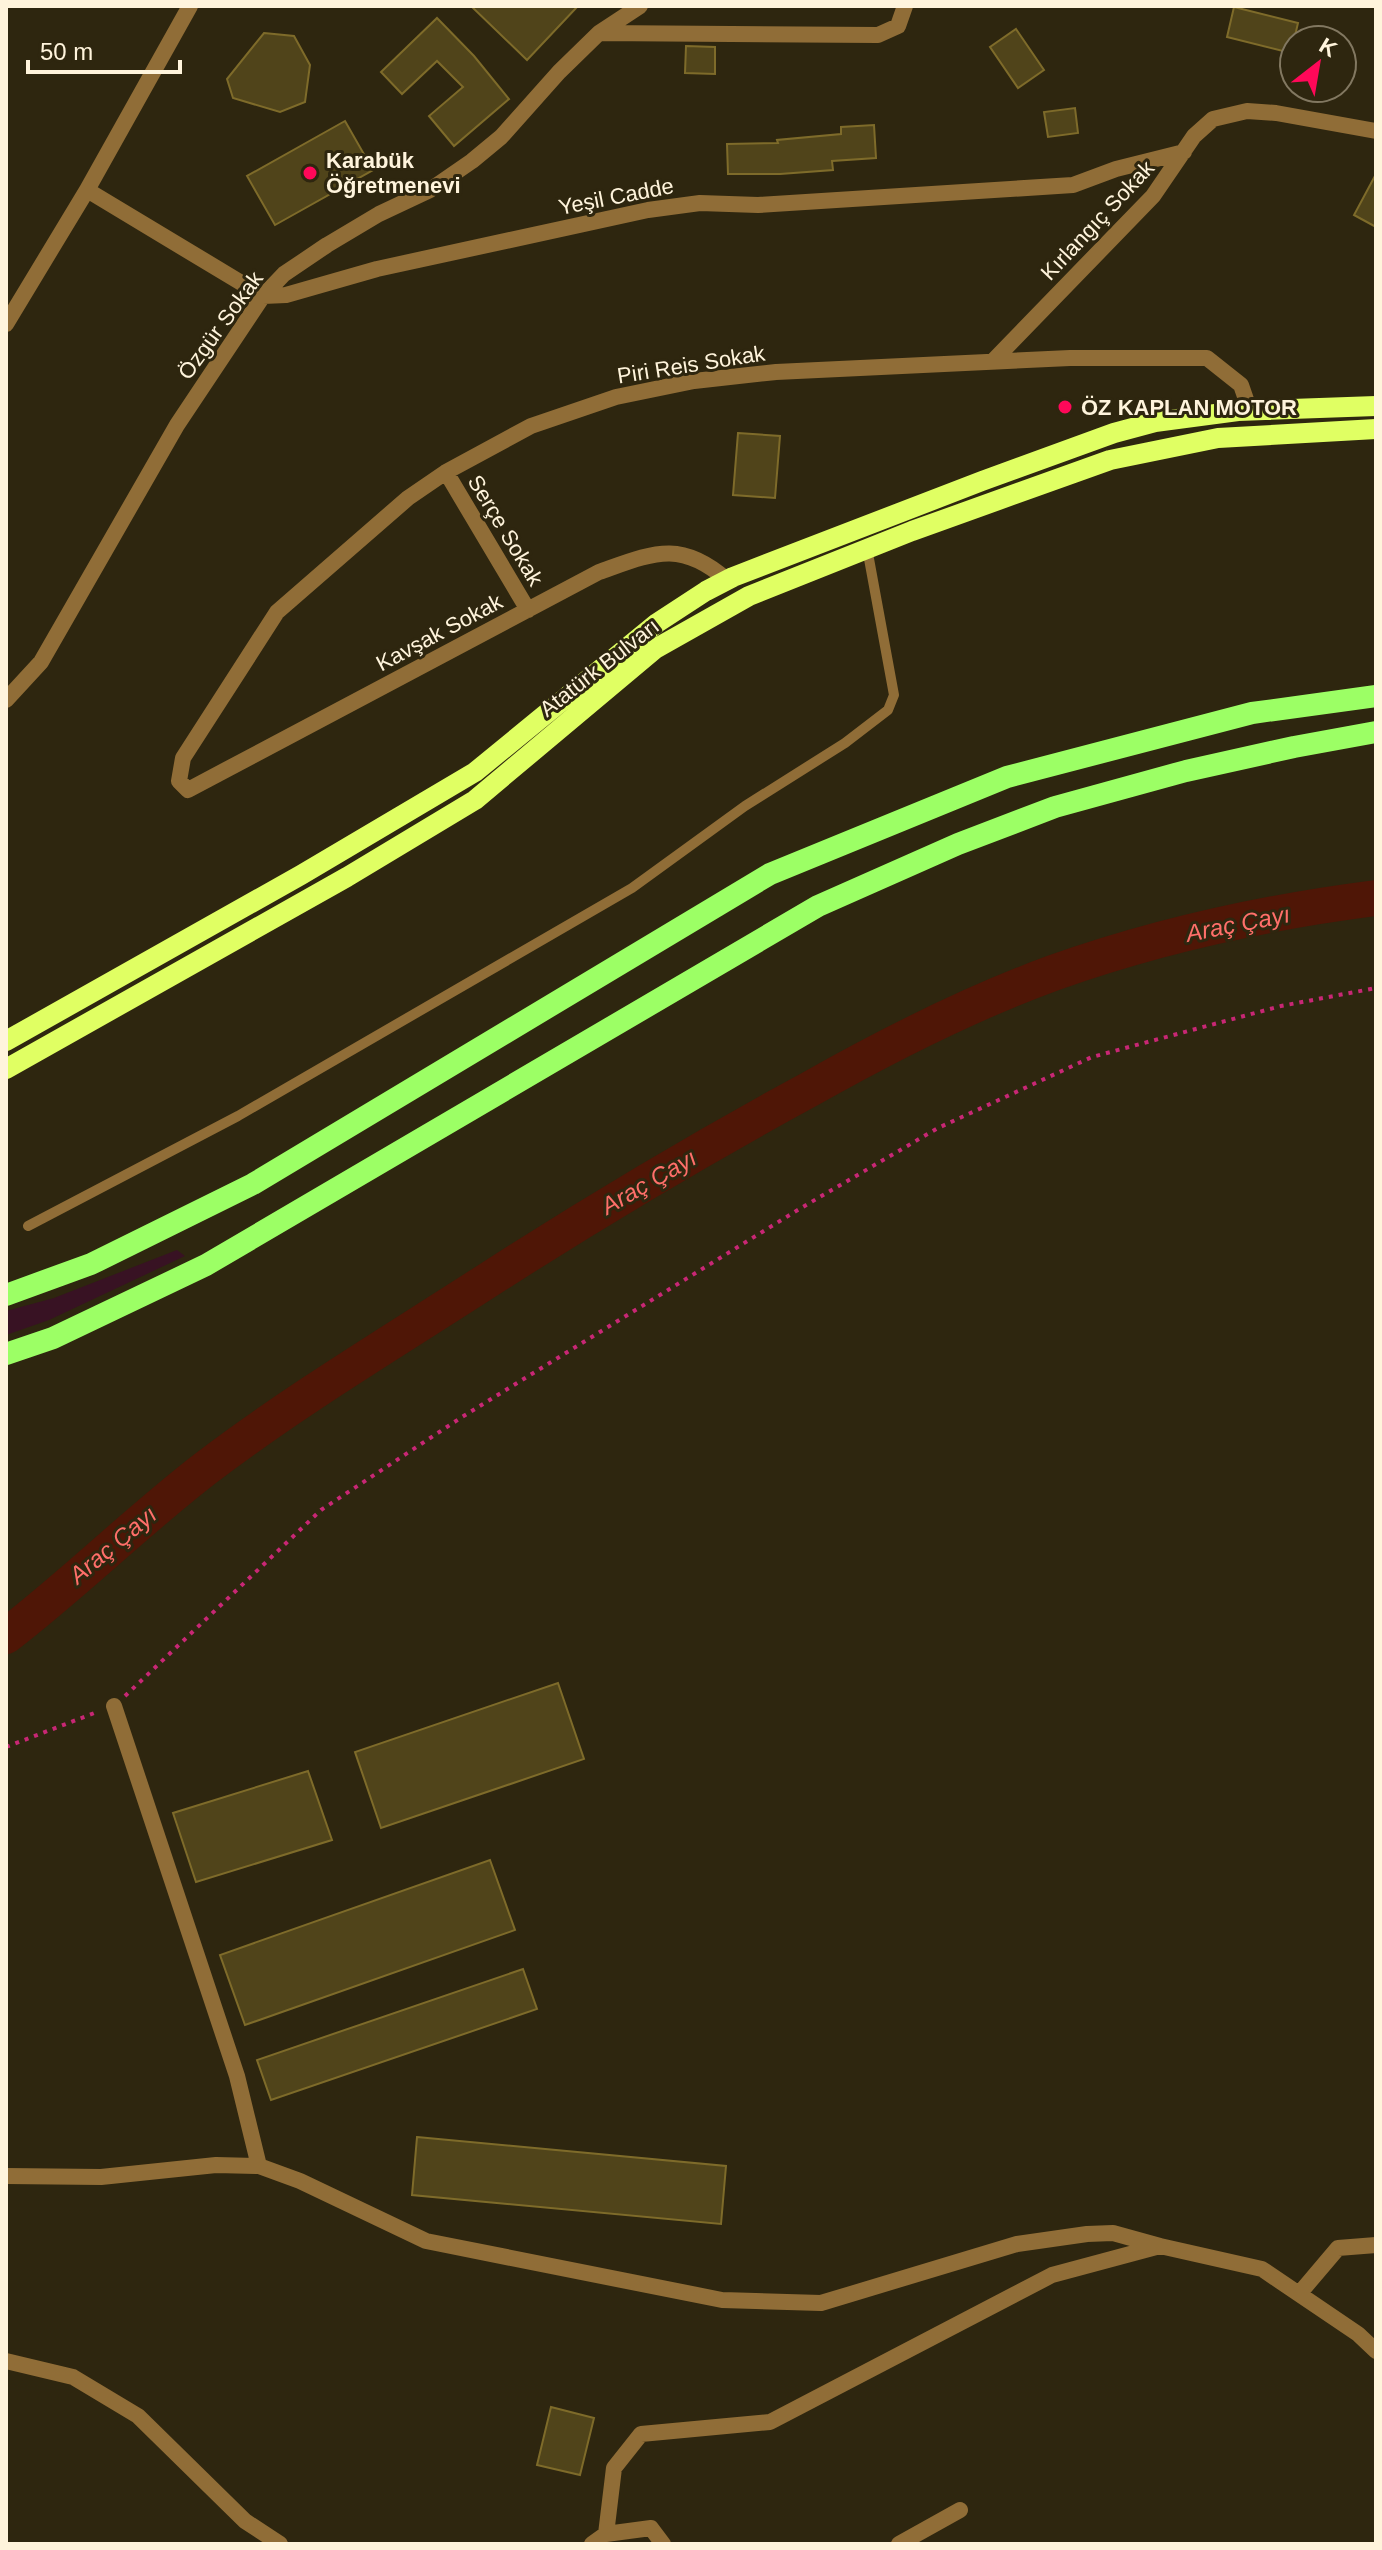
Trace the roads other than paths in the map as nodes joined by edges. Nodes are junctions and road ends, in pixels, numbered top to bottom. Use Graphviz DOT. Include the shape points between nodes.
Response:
graph roads {
  1 [pos="190,6"];
  2 [pos="640,6"];
  3 [pos="905,6"];
  4 [pos="599,33"];
  5 [pos="1376,131"];
  6 [pos="1184,152"];
  7 [pos="87,190"];
  8 [pos="263,296"];
  9 [pos="6,324"];
  10 [pos="992,362"];
  11 [pos="1376,406"];
  12 [pos="1250,411"];
  13 [pos="1376,429"];
  14 [pos="1252,436"];
  15 [pos="446,472"];
  16 [pos="867,548"];
  17 [pos="727,580"];
  18 [pos="528,610"];
  19 [pos="1376,696"];
  20 [pos="6,700"];
  21 [pos="1376,732"];
  22 [pos="179,781"];
  23 [pos="6,1041"];
  24 [pos="6,1069"];
  25 [pos="28,1226"];
  26 [pos="6,1295"];
  27 [pos="6,1354"];
  28 [pos="114,1706"];
  29 [pos="259,2166"];
  30 [pos="6,2176"];
  31 [pos="1376,2245"];
  32 [pos="1160,2246"];
  33 [pos="1299,2294"];
  34 [pos="1376,2351"];
  35 [pos="6,2361"];
  36 [pos="960,2510"];
  37 [pos="599,2539"];
  38 [pos="280,2544"];
  39 [pos="663,2544"];
  40 [pos="899,2544"];
  1 -- 7 [label="street"];
  2 -- 4 [label="street, Özgür Sokak"];
  3 -- 4 [label="street" via="898,26 878,35"];
  4 -- 8 [label="street, Özgür Sokak" via="472,161 430,190 327,245 284,274"];
  5 -- 6 [label="street, Kırlangıç Sokak" via="1247,111 1213,119"];
  6 -- 8 [label="street, Yeşil Cadde" via="1073,185 648,210 377,269 286,295"];
  6 -- 10 [label="street, Kırlangıç Sokak" via="1153,196"];
  7 -- 8 [label="street"];
  7 -- 9 [label="street"];
  8 -- 20 [label="street, Özgür Sokak" via="177,425 41,662"];
  10 -- 12 [label="street, Piri Reis Sokak" via="1207,358 1241,385"];
  10 -- 15 [label="street, Piri Reis Sokak" via="694,381 616,397 531,426"];
  11 -- 12 [label="main road, Atatürk Bulvarı"];
  12 -- 14 [label="main road"];
  12 -- 17 [label="main road, Atatürk Bulvarı" via="1181,417 1114,433"];
  13 -- 14 [label="main road, Atatürk Bulvarı"];
  14 -- 16 [label="main road, Atatürk Bulvarı" via="1110,460"];
  15 -- 18 [label="street, Serçe Sokak"];
  15 -- 22 [label="street, Piri Reis Sokak" via="408,498 277,612 183,758"];
  16 -- 24 [label="main road, Atatürk Bulvarı" via="749,596 655,649 475,800"];
  16 -- 25 [label="lane" via="894,695 888,710 632,888 238,1116"];
  17 -- 18 [label="street, Kavşak Sokak" via="707,562 679,553 644,556 599,572"];
  17 -- 23 [label="main road, Atatürk Bulvarı" via="657,623 475,772"];
  18 -- 22 [label="street, Kavşak Sokak" via="188,790"];
  19 -- 26 [label="highway" via="1252,713 1007,777 770,874 253,1184 91,1264"];
  21 -- 27 [label="highway" via="1186,771 1055,807 818,906 206,1265 53,1338"];
  28 -- 29 [label="street" via="237,2076"];
  29 -- 30 [label="street" via="101,2177"];
  29 -- 32 [label="street" via="426,2241 722,2300 821,2303 1017,2244 1087,2234 1113,2233"];
  31 -- 33 [label="street" via="1338,2248"];
  32 -- 33 [label="street" via="1262,2269"];
  32 -- 37 [label="street" via="1052,2275 770,2422 641,2434 614,2468"];
  33 -- 34 [label="street"];
  35 -- 38 [label="street" via="73,2377 138,2416 245,2521"];
  36 -- 40 [label="street"];
  37 -- 39 [label="street" via="651,2528"];
}
